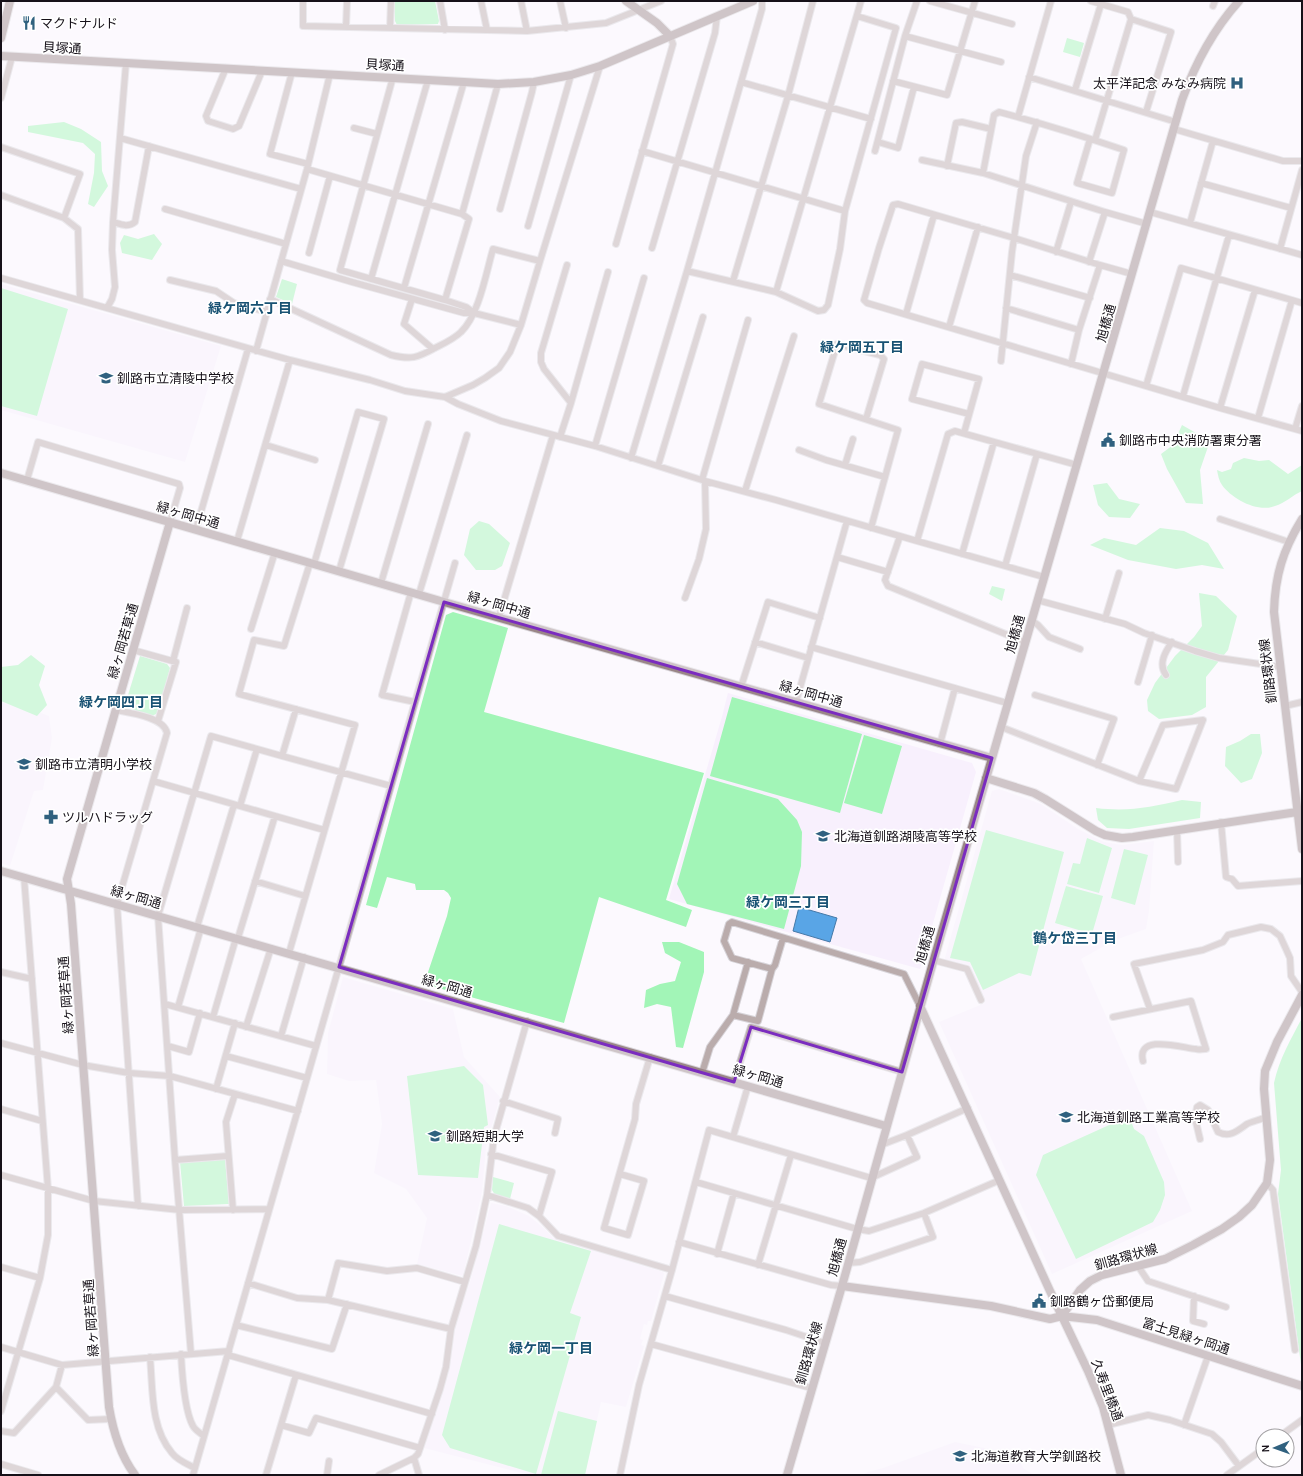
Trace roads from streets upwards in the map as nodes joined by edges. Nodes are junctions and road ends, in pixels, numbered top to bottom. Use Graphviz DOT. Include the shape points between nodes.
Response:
graph roads {
  1 [pos="9,1"];
  2 [pos="303,1"];
  3 [pos="347,1"];
  4 [pos="391,1"];
  5 [pos="440,1"];
  6 [pos="481,1"];
  7 [pos="521,1"];
  8 [pos="560,1"];
  9 [pos="626,1"];
  10 [pos="661,1"];
  11 [pos="753,1"];
  12 [pos="762,1"];
  13 [pos="813,1"];
  14 [pos="861,1"];
  15 [pos="917,1"];
  16 [pos="930,1"];
  17 [pos="975,1"];
  18 [pos="1051,1"];
  19 [pos="1090,1"];
  20 [pos="1239,1"];
  21 [pos="1101,4"];
  22 [pos="639,10"];
  23 [pos="971,13"];
  24 [pos="717,16"];
  25 [pos="857,16"];
  26 [pos="1131,19"];
  27 [pos="1012,24"];
  28 [pos="346,27"];
  29 [pos="390,28"];
  30 [pos="566,28"];
  31 [pos="446,30"];
  32 [pos="487,30"];
  33 [pos="527,32"];
  34 [pos="670,36"];
  35 [pos="905,36"];
  36 [pos="1,38"];
  37 [pos="959,50"];
  38 [pos="1,56"];
  39 [pos="12,57"];
  40 [pos="1001,62"];
  41 [pos="126,63"];
  42 [pos="600,66"];
  43 [pos="226,68"];
  44 [pos="262,71"];
  45 [pos="292,72"];
  46 [pos="330,74"];
  47 [pos="571,76"];
  48 [pos="1029,77"];
  49 [pos="393,78"];
  50 [pos="428,80"];
  51 [pos="893,81"];
  52 [pos="464,82"];
  53 [pos="534,82"];
  54 [pos="742,82"];
  55 [pos="498,84"];
  56 [pos="914,87"];
  57 [pos="1074,90"];
  58 [pos="788,96"];
  59 [pos="1,98"];
  60 [pos="1106,100"];
  61 [pos="830,107"];
  62 [pos="1146,112"];
  63 [pos="1018,117"];
  64 [pos="871,119"];
  65 [pos="1037,122"];
  66 [pos="1175,125"];
  67 [pos="354,128"];
  68 [pos="990,129"];
  69 [pos="377,134"];
  70 [pos="120,138"];
  71 [pos="1092,139"];
  72 [pos="1214,141"];
  73 [pos="878,142"];
  74 [pos="148,146"];
  75 [pos="1,147"];
  76 [pos="642,151"];
  77 [pos="875,151"];
  78 [pos="922,160"];
  79 [pos="1302,161"];
  80 [pos="677,162"];
  81 [pos="947,166"];
  82 [pos="307,167"];
  83 [pos="1302,170"];
  84 [pos="714,173"];
  85 [pos="982,173"];
  86 [pos="330,176"];
  87 [pos="1201,183"];
  88 [pos="1022,185"];
  89 [pos="363,186"];
  90 [pos="761,187"];
  91 [pos="301,189"];
  92 [pos="1,195"];
  93 [pos="395,195"];
  94 [pos="804,200"];
  95 [pos="1071,202"];
  96 [pos="429,205"];
  97 [pos="1291,208"];
  98 [pos="165,209"];
  99 [pos="500,209"];
  100 [pos="845,211"];
  101 [pos="1105,212"];
  102 [pos="1150,212"];
  103 [pos="462,214"];
  104 [pos="934,215"];
  105 [pos="64,218"];
  106 [pos="113,222"];
  107 [pos="1190,223"];
  108 [pos="1146,224"];
  109 [pos="528,226"];
  110 [pos="978,227"];
  111 [pos="1229,235"];
  112 [pos="1014,238"];
  113 [pos="286,244"];
  114 [pos="616,244"];
  115 [pos="652,248"];
  116 [pos="1280,249"];
  117 [pos="1056,252"];
  118 [pos="309,253"];
  119 [pos="1302,255"];
  120 [pos="281,261"];
  121 [pos="540,261"];
  122 [pos="1089,262"];
  123 [pos="567,265"];
  124 [pos="1100,265"];
  125 [pos="687,271"];
  126 [pos="608,272"];
  127 [pos="1132,274"];
  128 [pos="1010,275"];
  129 [pos="1,278"];
  130 [pos="644,278"];
  131 [pos="1218,278"];
  132 [pos="170,280"];
  133 [pos="371,280"];
  134 [pos="733,282"];
  135 [pos="404,288"];
  136 [pos="1255,290"];
  137 [pos="776,292"];
  138 [pos="1090,298"];
  139 [pos="270,299"];
  140 [pos="412,299"];
  141 [pos="80,300"];
  142 [pos="445,300"];
  143 [pos="1292,300"];
  144 [pos="1302,303"];
  145 [pos="107,308"];
  146 [pos="1006,308"];
  147 [pos="267,312"];
  148 [pos="474,313"];
  149 [pos="906,314"];
  150 [pos="703,317"];
  151 [pos="748,320"];
  152 [pos="521,325"];
  153 [pos="949,327"];
  154 [pos="1080,330"];
  155 [pos="794,336"];
  156 [pos="1003,343"];
  157 [pos="248,349"];
  158 [pos="433,350"];
  159 [pos="256,351"];
  160 [pos="290,360"];
  161 [pos="1001,361"];
  162 [pos="1071,364"];
  163 [pos="1104,373"];
  164 [pos="1146,386"];
  165 [pos="1184,396"];
  166 [pos="445,397"];
  167 [pos="571,403"];
  168 [pos="1302,406"];
  169 [pos="1220,408"];
  170 [pos="969,414"];
  171 [pos="1258,418"];
  172 [pos="866,419"];
  173 [pos="428,424"];
  174 [pos="1295,429"];
  175 [pos="1302,431"];
  176 [pos="964,434"];
  177 [pos="467,435"];
  178 [pos="553,435"];
  179 [pos="560,437"];
  180 [pos="853,439"];
  181 [pos="994,442"];
  182 [pos="266,445"];
  183 [pos="595,446"];
  184 [pos="799,450"];
  185 [pos="1037,454"];
  186 [pos="631,458"];
  187 [pos="315,460"];
  188 [pos="1077,464"];
  189 [pos="845,465"];
  190 [pos="658,466"];
  191 [pos="1,472"];
  192 [pos="885,477"];
  193 [pos="27,480"];
  194 [pos="704,480"];
  195 [pos="745,491"];
  196 [pos="1220,519"];
  197 [pos="1302,519"];
  198 [pos="847,521"];
  199 [pos="170,522"];
  200 [pos="871,528"];
  201 [pos="196,529"];
  202 [pos="900,536"];
  203 [pos="237,541"];
  204 [pos="916,541"];
  205 [pos="1289,542"];
  206 [pos="275,552"];
  207 [pos="962,554"];
  208 [pos="837,556"];
  209 [pos="312,563"];
  210 [pos="455,563"];
  211 [pos="1005,566"];
  212 [pos="339,571"];
  213 [pos="888,572"];
  214 [pos="1119,573"];
  215 [pos="1044,577"];
  216 [pos="381,583"];
  217 [pos="415,593"];
  218 [pos="684,598"];
  219 [pos="1037,600"];
  220 [pos="444,602"];
  221 [pos="187,608"];
  222 [pos="499,617"];
  223 [pos="820,618"];
  224 [pos="1105,619"];
  225 [pos="1031,620"];
  226 [pos="251,629"];
  227 [pos="1152,635"];
  228 [pos="755,642"];
  229 [pos="1025,642"];
  230 [pos="1172,642"];
  231 [pos="811,647"];
  232 [pos="1080,649"];
  233 [pos="133,650"];
  234 [pos="808,658"];
  235 [pos="173,661"];
  236 [pos="1280,667"];
  237 [pos="1166,675"];
  238 [pos="1138,682"];
  239 [pos="740,687"];
  240 [pos="955,688"];
  241 [pos="1035,695"];
  242 [pos="415,702"];
  243 [pos="796,702"];
  244 [pos="1302,702"];
  245 [pos="1007,703"];
  246 [pos="1284,706"];
  247 [pos="115,710"];
  248 [pos="296,710"];
  249 [pos="158,721"];
  250 [pos="1001,727"];
  251 [pos="940,744"];
  252 [pos="257,748"];
  253 [pos="282,756"];
  254 [pos="992,758"];
  255 [pos="1097,765"];
  256 [pos="342,772"];
  257 [pos="986,778"];
  258 [pos="154,781"];
  259 [pos="1139,781"];
  260 [pos="391,786"];
  261 [pos="194,792"];
  262 [pos="237,805"];
  263 [pos="1297,812"];
  264 [pos="275,816"];
  265 [pos="1221,822"];
  266 [pos="324,830"];
  267 [pos="1177,830"];
  268 [pos="1302,849"];
  269 [pos="1178,862"];
  270 [pos="1,870"];
  271 [pos="24,877"];
  272 [pos="255,881"];
  273 [pos="1302,881"];
  274 [pos="68,890"];
  275 [pos="305,896"];
  276 [pos="117,904"];
  277 [pos="158,916"];
  278 [pos="199,928"];
  279 [pos="237,938"];
  280 [pos="783,938"];
  281 [pos="272,948"];
  282 [pos="289,953"];
  283 [pos="304,957"];
  284 [pos="933,960"];
  285 [pos="748,962"];
  286 [pos="339,967"];
  287 [pos="772,968"];
  288 [pos="1,972"];
  289 [pos="32,979"];
  290 [pos="1302,992"];
  291 [pos="1302,996"];
  292 [pos="981,1000"];
  293 [pos="165,1004"];
  294 [pos="920,1006"];
  295 [pos="178,1007"];
  296 [pos="1150,1009"];
  297 [pos="200,1013"];
  298 [pos="733,1015"];
  299 [pos="213,1017"];
  300 [pos="1113,1017"];
  301 [pos="527,1022"];
  302 [pos="235,1023"];
  303 [pos="246,1027"];
  304 [pos="281,1036"];
  305 [pos="1,1043"];
  306 [pos="168,1046"];
  307 [pos="316,1046"];
  308 [pos="37,1053"];
  309 [pos="226,1056"];
  310 [pos="650,1057"];
  311 [pos="1143,1061"];
  312 [pos="83,1065"];
  313 [pos="902,1072"];
  314 [pos="129,1073"];
  315 [pos="702,1073"];
  316 [pos="170,1076"];
  317 [pos="307,1078"];
  318 [pos="734,1082"];
  319 [pos="748,1086"];
  320 [pos="216,1089"];
  321 [pos="235,1094"];
  322 [pos="503,1101"];
  323 [pos="968,1108"];
  324 [pos="1,1109"];
  325 [pos="298,1112"];
  326 [pos="1266,1117"];
  327 [pos="42,1121"];
  328 [pos="886,1126"];
  329 [pos="555,1133"];
  330 [pos="908,1135"];
  331 [pos="733,1138"];
  332 [pos="1200,1139"];
  333 [pos="881,1145"];
  334 [pos="491,1154"];
  335 [pos="791,1155"];
  336 [pos="228,1156"];
  337 [pos="175,1160"];
  338 [pos="620,1174"];
  339 [pos="1,1175"];
  340 [pos="871,1178"];
  341 [pos="1000,1180"];
  342 [pos="696,1182"];
  343 [pos="1267,1183"];
  344 [pos="48,1189"];
  345 [pos="734,1193"];
  346 [pos="487,1195"];
  347 [pos="94,1201"];
  348 [pos="776,1205"];
  349 [pos="138,1206"];
  350 [pos="270,1209"];
  351 [pos="180,1210"];
  352 [pos="233,1210"];
  353 [pos="924,1213"];
  354 [pos="539,1216"];
  355 [pos="857,1229"];
  356 [pos="679,1242"];
  357 [pos="717,1254"];
  358 [pos="848,1263"];
  359 [pos="758,1265"];
  360 [pos="1138,1266"];
  361 [pos="1,1267"];
  362 [pos="672,1270"];
  363 [pos="40,1278"];
  364 [pos="465,1282"];
  365 [pos="248,1283"];
  366 [pos="842,1286"];
  367 [pos="665,1296"];
  368 [pos="1194,1296"];
  369 [pos="328,1300"];
  370 [pos="347,1304"];
  371 [pos="1226,1307"];
  372 [pos="1062,1316"];
  373 [pos="1204,1324"];
  374 [pos="236,1325"];
  375 [pos="451,1329"];
  376 [pos="825,1343"];
  377 [pos="651,1344"];
  378 [pos="1,1347"];
  379 [pos="1295,1350"];
  380 [pos="18,1352"];
  381 [pos="228,1353"];
  382 [pos="181,1354"];
  383 [pos="191,1354"];
  384 [pos="1208,1356"];
  385 [pos="150,1357"];
  386 [pos="106,1360"];
  387 [pos="62,1365"];
  388 [pos="296,1375"];
  389 [pos="1302,1386"];
  390 [pos="56,1387"];
  391 [pos="811,1388"];
  392 [pos="1,1408"];
  393 [pos="432,1414"];
  394 [pos="111,1419"];
  395 [pos="1302,1420"];
  396 [pos="281,1425"];
  397 [pos="1108,1425"];
  398 [pos="1184,1425"];
  399 [pos="1291,1428"];
  400 [pos="1,1431"];
  401 [pos="204,1436"];
  402 [pos="420,1448"];
  403 [pos="1255,1455"];
  404 [pos="414,1458"];
  405 [pos="329,1461"];
  406 [pos="1,1464"];
  407 [pos="1239,1466"];
  408 [pos="195,1468"];
  409 [pos="38,1475"];
  410 [pos="135,1475"];
  411 [pos="193,1475"];
  412 [pos="266,1475"];
  413 [pos="327,1475"];
  414 [pos="379,1475"];
  415 [pos="420,1475"];
  416 [pos="620,1475"];
  417 [pos="787,1475"];
  418 [pos="1121,1475"];
  419 [pos="1227,1475"];
  1 -- 36 [label="street"];
  2 -- 28 [label="street" via="303,26"];
  3 -- 28 [label="street"];
  4 -- 29 [label="street"];
  5 -- 31 [label="street"];
  6 -- 32 [label="street"];
  7 -- 33 [label="street"];
  8 -- 30 [label="street"];
  9 -- 22 [label="street"];
  10 -- 22 [label="street"];
  11 -- 24 [label="street, 貝塚通"];
  12 -- 54 [label="street"];
  13 -- 58 [label="street"];
  14 -- 25 [label="street"];
  15 -- 35 [label="street"];
  16 -- 23 [label="street"];
  17 -- 23 [label="street"];
  18 -- 48 [label="street"];
  19 -- 21 [label="street"];
  20 -- 66 [label="street, 旭橋通" via="1205,47 1190,79"];
  21 -- 26 [label="street" via="1128,12"];
  21 -- 57 [label="street"];
  22 -- 30 [label="street" via="606,23"];
  22 -- 34 [label="street"];
  23 -- 27 [label="street"];
  23 -- 37 [label="street"];
  24 -- 34 [label="street, 貝塚通"];
  24 -- 80 [label="street" via="715,33"];
  25 -- 61 [label="street"];
  25 -- 64 [label="street" via="896,28"];
  26 -- 60 [label="street"];
  26 -- 62 [label="street" via="1171,32"];
  28 -- 29 [label="street"];
  29 -- 31 [label="street"];
  30 -- 33 [label="street"];
  31 -- 32 [label="street"];
  32 -- 33 [label="street"];
  34 -- 42 [label="street, 貝塚通"];
  34 -- 76 [label="street" via="673,44"];
  35 -- 37 [label="street"];
  35 -- 51 [label="street"];
  37 -- 40 [label="street"];
  37 -- 56 [label="street" via="947,95"];
  38 -- 39 [label="street, 貝塚通"];
  39 -- 41 [label="street, 貝塚通"];
  39 -- 59 [label="street"];
  41 -- 43 [label="street, 貝塚通"];
  41 -- 70 [label="street"];
  42 -- 47 [label="street, 貝塚通"];
  42 -- 121 [label="street"];
  43 -- 44 [label="street, 貝塚通"];
  43 -- 44 [label="street" via="206,116 208,121 233,129 239,126"];
  44 -- 45 [label="street, 貝塚通"];
  45 -- 46 [label="street, 貝塚通"];
  45 -- 82 [label="street" via="270,154"];
  46 -- 49 [label="street, 貝塚通"];
  46 -- 82 [label="street"];
  47 -- 53 [label="street, 貝塚通"];
  47 -- 109 [label="street"];
  48 -- 57 [label="street"];
  48 -- 63 [label="street"];
  49 -- 50 [label="street, 貝塚通"];
  49 -- 69 [label="street"];
  50 -- 52 [label="street, 貝塚通"];
  50 -- 93 [label="street"];
  51 -- 56 [label="street"];
  51 -- 73 [label="street"];
  52 -- 55 [label="street, 貝塚通"];
  52 -- 96 [label="street"];
  53 -- 55 [label="street, 貝塚通"];
  53 -- 99 [label="street"];
  54 -- 58 [label="street"];
  54 -- 84 [label="street"];
  55 -- 103 [label="street"];
  56 -- 73 [label="street" via="898,148"];
  57 -- 60 [label="street"];
  58 -- 61 [label="street"];
  58 -- 90 [label="street"];
  60 -- 62 [label="street"];
  60 -- 71 [label="street"];
  61 -- 64 [label="street"];
  61 -- 94 [label="street"];
  62 -- 66 [label="street"];
  63 -- 65 [label="street"];
  63 -- 68 [label="street" via="999,112 994,115"];
  64 -- 100 [label="street"];
  65 -- 71 [label="street"];
  65 -- 88 [label="street" via="1026,156"];
  66 -- 72 [label="street"];
  66 -- 102 [label="street, 旭橋通"];
  67 -- 69 [label="street"];
  68 -- 81 [label="street" via="962,122 956,123"];
  68 -- 85 [label="street"];
  69 -- 89 [label="street"];
  70 -- 74 [label="street"];
  70 -- 106 [label="street"];
  71 -- 71 [label="street" via="1124,150 1112,194 1077,183"];
  72 -- 79 [label="street" via="1282,161"];
  72 -- 87 [label="street"];
  73 -- 77 [label="street"];
  74 -- 91 [label="street"];
  74 -- 106 [label="street" via="135,222 126,225"];
  75 -- 105 [label="street" via="80,174"];
  76 -- 80 [label="street"];
  76 -- 114 [label="street"];
  78 -- 81 [label="street"];
  80 -- 84 [label="street"];
  80 -- 115 [label="street"];
  81 -- 85 [label="street"];
  82 -- 86 [label="street"];
  82 -- 91 [label="street"];
  83 -- 97 [label="street"];
  84 -- 90 [label="street"];
  84 -- 125 [label="street"];
  85 -- 88 [label="street"];
  86 -- 89 [label="street"];
  86 -- 118 [label="street"];
  87 -- 97 [label="street"];
  87 -- 107 [label="street"];
  88 -- 95 [label="street"];
  88 -- 112 [label="street"];
  89 -- 93 [label="street"];
  89 -- 133 [label="street" via="340,270"];
  90 -- 94 [label="street"];
  90 -- 134 [label="street"];
  91 -- 113 [label="street"];
  92 -- 105 [label="street"];
  93 -- 96 [label="street"];
  93 -- 133 [label="street"];
  94 -- 100 [label="street"];
  94 -- 137 [label="street"];
  95 -- 101 [label="street"];
  95 -- 117 [label="street"];
  96 -- 103 [label="street"];
  96 -- 135 [label="street"];
  97 -- 116 [label="street"];
  98 -- 113 [label="street"];
  100 -- 137 [label="street" via="840,249 828,305 824,310 818,311"];
  101 -- 108 [label="street"];
  101 -- 122 [label="street"];
  102 -- 107 [label="street"];
  102 -- 108 [label="street, 旭橋通"];
  103 -- 142 [label="street" via="468,219"];
  104 -- 110 [label="street"];
  104 -- 149 [label="street"];
  104 -- 149 [label="street" via="898,204 892,206 864,300"];
  105 -- 141 [label="street" via="78,229"];
  106 -- 145 [label="street" via="115,287"];
  107 -- 111 [label="street"];
  108 -- 127 [label="street, 旭橋通"];
  110 -- 112 [label="street"];
  110 -- 153 [label="street"];
  111 -- 116 [label="street"];
  111 -- 131 [label="street"];
  112 -- 117 [label="street"];
  112 -- 128 [label="street"];
  113 -- 120 [label="street"];
  116 -- 119 [label="street"];
  117 -- 122 [label="street"];
  120 -- 139 [label="street"];
  120 -- 140 [label="street"];
  121 -- 148 [label="street" via="494,249"];
  121 -- 152 [label="street"];
  122 -- 124 [label="street"];
  123 -- 167 [label="street" via="541,353 541,362"];
  124 -- 127 [label="street"];
  124 -- 138 [label="street"];
  125 -- 134 [label="street"];
  125 -- 186 [label="street"];
  126 -- 167 [label="street"];
  127 -- 163 [label="street, 旭橋通"];
  128 -- 138 [label="street"];
  128 -- 146 [label="street"];
  129 -- 141 [label="street"];
  130 -- 183 [label="street"];
  131 -- 136 [label="street"];
  131 -- 164 [label="street" via="1181,268"];
  131 -- 165 [label="street"];
  132 -- 147 [label="street" via="216,291 234,303"];
  133 -- 135 [label="street"];
  134 -- 137 [label="street"];
  135 -- 142 [label="street"];
  136 -- 143 [label="street"];
  136 -- 169 [label="street"];
  138 -- 154 [label="street"];
  139 -- 147 [label="street"];
  139 -- 158 [label="street" via="391,355 413,358"];
  140 -- 148 [label="street" via="464,313"];
  140 -- 158 [label="street" via="404,324"];
  141 -- 145 [label="street"];
  142 -- 148 [label="street"];
  143 -- 144 [label="street"];
  143 -- 171 [label="street"];
  145 -- 157 [label="street"];
  146 -- 154 [label="street"];
  146 -- 156 [label="street"];
  147 -- 159 [label="street"];
  148 -- 152 [label="street"];
  148 -- 158 [label="street" via="460,333"];
  149 -- 153 [label="street"];
  150 -- 190 [label="street"];
  151 -- 194 [label="street"];
  152 -- 166 [label="street" via="510,352 499,368 473,385"];
  153 -- 156 [label="street"];
  154 -- 162 [label="street"];
  155 -- 195 [label="street"];
  156 -- 161 [label="street"];
  156 -- 162 [label="street"];
  157 -- 159 [label="street"];
  157 -- 201 [label="street"];
  159 -- 160 [label="street"];
  160 -- 166 [label="street" via="405,391"];
  160 -- 182 [label="street"];
  162 -- 163 [label="street"];
  163 -- 164 [label="street"];
  163 -- 188 [label="street, 旭橋通"];
  164 -- 165 [label="street"];
  165 -- 169 [label="street"];
  166 -- 178 [label="street" via="501,421"];
  167 -- 179 [label="street"];
  168 -- 174 [label="street"];
  169 -- 171 [label="street"];
  170 -- 170 [label="street" via="979,379 922,364 912,399"];
  170 -- 176 [label="street"];
  171 -- 174 [label="street"];
  172 -- 172 [label="street" via="884,359 880,355 836,344 819,404"];
  172 -- 192 [label="street" via="898,430"];
  173 -- 216 [label="street"];
  174 -- 175 [label="street"];
  176 -- 181 [label="street"];
  176 -- 204 [label="street" via="955,431 948,434"];
  177 -- 217 [label="street"];
  178 -- 179 [label="street"];
  178 -- 222 [label="street"];
  179 -- 183 [label="street"];
  180 -- 189 [label="street"];
  181 -- 185 [label="street"];
  181 -- 207 [label="street"];
  182 -- 187 [label="street"];
  182 -- 203 [label="street"];
  183 -- 186 [label="street"];
  184 -- 189 [label="street"];
  185 -- 188 [label="street"];
  185 -- 211 [label="street"];
  186 -- 190 [label="street"];
  188 -- 215 [label="street, 旭橋通"];
  189 -- 192 [label="street"];
  190 -- 194 [label="street"];
  191 -- 193 [label="street, 緑ヶ岡中通"];
  192 -- 200 [label="street"];
  193 -- 199 [label="street, 緑ヶ岡中通"];
  193 -- 199 [label="street" via="38,442 179,484"];
  194 -- 195 [label="street"];
  194 -- 218 [label="street" via="706,529 699,559"];
  195 -- 198 [label="street"];
  196 -- 205 [label="street"];
  197 -- 205 [label="street, 釧路環状線"];
  198 -- 200 [label="street"];
  198 -- 208 [label="street"];
  199 -- 201 [label="street, 緑ヶ岡中通"];
  199 -- 233 [label="street, 緑ヶ岡若草通"];
  200 -- 202 [label="street"];
  201 -- 203 [label="street, 緑ヶ岡中通"];
  202 -- 204 [label="street"];
  202 -- 213 [label="street"];
  203 -- 206 [label="street, 緑ヶ岡中通"];
  204 -- 207 [label="street"];
  205 -- 236 [label="street, 釧路環状線" via="1279,567 1274,592"];
  206 -- 209 [label="street, 緑ヶ岡中通"];
  206 -- 226 [label="street"];
  207 -- 211 [label="street"];
  208 -- 213 [label="street"];
  208 -- 223 [label="street"];
  209 -- 212 [label="street, 緑ヶ岡中通"];
  209 -- 212 [label="street" via="358,412 384,419"];
  209 -- 248 [label="street" via="284,646 254,640 239,694"];
  210 -- 220 [label="street"];
  211 -- 215 [label="street"];
  212 -- 216 [label="street, 緑ヶ岡中通"];
  213 -- 229 [label="street" via="885,580 888,586"];
  214 -- 224 [label="street"];
  215 -- 219 [label="street, 旭橋通"];
  216 -- 217 [label="street, 緑ヶ岡中通"];
  217 -- 220 [label="street, 緑ヶ岡中通"];
  217 -- 242 [label="street" via="382,695"];
  219 -- 224 [label="street"];
  219 -- 225 [label="street, 旭橋通"];
  220 -- 222 [label="street, 緑ヶ岡中通"];
  220 -- 242 [label="street"];
  221 -- 235 [label="street"];
  222 -- 239 [label="street, 緑ヶ岡中通"];
  223 -- 228 [label="street" via="768,602"];
  223 -- 231 [label="street"];
  224 -- 227 [label="street"];
  225 -- 229 [label="street, 旭橋通"];
  225 -- 232 [label="street" via="1049,637"];
  227 -- 230 [label="street"];
  227 -- 238 [label="street"];
  228 -- 234 [label="street"];
  228 -- 239 [label="street"];
  229 -- 245 [label="street, 旭橋通"];
  230 -- 236 [label="street" via="1219,658"];
  230 -- 237 [label="street" via="1162,662 1162,671"];
  231 -- 234 [label="street"];
  231 -- 240 [label="street"];
  233 -- 235 [label="street"];
  233 -- 247 [label="street, 緑ヶ岡若草通"];
  234 -- 243 [label="street"];
  235 -- 249 [label="street" via="176,662"];
  236 -- 246 [label="street, 釧路環状線"];
  239 -- 243 [label="street, 緑ヶ岡中通"];
  240 -- 245 [label="street"];
  240 -- 251 [label="street"];
  241 -- 255 [label="street" via="1114,719"];
  242 -- 260 [label="street"];
  243 -- 251 [label="street, 緑ヶ岡中通"];
  244 -- 246 [label="street"];
  245 -- 250 [label="street, 旭橋通"];
  246 -- 263 [label="street, 釧路環状線"];
  247 -- 249 [label="street"];
  247 -- 274 [label="street, 緑ヶ岡若草通" via="67,878"];
  248 -- 253 [label="street"];
  248 -- 256 [label="street" via="355,725"];
  249 -- 258 [label="street" via="166,728 167,733"];
  250 -- 254 [label="street, 旭橋通"];
  250 -- 255 [label="street"];
  251 -- 254 [label="street, 緑ヶ岡中通"];
  252 -- 253 [label="street"];
  252 -- 261 [label="street" via="211,736"];
  252 -- 262 [label="street"];
  253 -- 256 [label="street"];
  254 -- 257 [label="street, 旭橋通"];
  255 -- 259 [label="street"];
  256 -- 260 [label="street"];
  256 -- 266 [label="street"];
  257 -- 267 [label="street" via="1034,793 1105,835 1122,838"];
  257 -- 284 [label="street, 旭橋通"];
  258 -- 261 [label="street"];
  258 -- 276 [label="street"];
  259 -- 259 [label="street" via="1163,725 1203,720 1176,789"];
  260 -- 286 [label="street"];
  261 -- 262 [label="street"];
  261 -- 277 [label="street"];
  262 -- 264 [label="street"];
  262 -- 278 [label="street"];
  263 -- 265 [label="street"];
  263 -- 268 [label="street, 釧路環状線"];
  264 -- 266 [label="street"];
  264 -- 272 [label="street"];
  265 -- 267 [label="street"];
  265 -- 273 [label="street" via="1226,877 1238,886"];
  266 -- 275 [label="street"];
  267 -- 269 [label="street"];
  270 -- 271 [label="street, 緑ヶ岡通"];
  271 -- 274 [label="street, 緑ヶ岡通"];
  271 -- 289 [label="street"];
  272 -- 275 [label="street"];
  272 -- 279 [label="street"];
  274 -- 276 [label="street, 緑ヶ岡通"];
  274 -- 312 [label="street, 緑ヶ岡若草通"];
  275 -- 282 [label="street"];
  276 -- 277 [label="street, 緑ヶ岡通"];
  276 -- 314 [label="street"];
  277 -- 278 [label="street, 緑ヶ岡通"];
  277 -- 293 [label="street"];
  278 -- 279 [label="street, 緑ヶ岡通"];
  278 -- 295 [label="street"];
  279 -- 281 [label="street, 緑ヶ岡通"];
  279 -- 299 [label="street"];
  280 -- 285 [label="street" via="732,922 729,924 724,941 732,958"];
  280 -- 287 [label="street"];
  280 -- 294 [label="street" via="904,974"];
  281 -- 282 [label="street, 緑ヶ岡通"];
  281 -- 303 [label="street"];
  282 -- 283 [label="street, 緑ヶ岡通"];
  283 -- 286 [label="street, 緑ヶ岡通"];
  283 -- 304 [label="street"];
  284 -- 292 [label="street" via="967,969"];
  284 -- 294 [label="street, 旭橋通"];
  285 -- 287 [label="street"];
  285 -- 298 [label="street"];
  286 -- 301 [label="street, 緑ヶ岡通"];
  286 -- 307 [label="street"];
  287 -- 298 [label="street" via="758,1021"];
  288 -- 289 [label="street"];
  289 -- 308 [label="street"];
  290 -- 296 [label="street" via="1290,976 1290,958 1280,936 1271,929 1261,927 1228,936 1224,942 1203,950 1134,964"];
  291 -- 326 [label="street, 釧路環状線" via="1277,1042 1265,1071"];
  293 -- 295 [label="street"];
  293 -- 306 [label="street"];
  294 -- 313 [label="street, 旭橋通"];
  294 -- 323 [label="street, 久寿里橋通"];
  295 -- 297 [label="street"];
  296 -- 300 [label="street"];
  296 -- 311 [label="street" via="1191,1001 1206,1048 1198,1050 1156,1044 1143,1051"];
  297 -- 299 [label="street"];
  297 -- 306 [label="street" via="190,1052"];
  298 -- 315 [label="street" via="710,1047"];
  299 -- 302 [label="street"];
  301 -- 310 [label="street, 緑ヶ岡通"];
  301 -- 322 [label="street"];
  302 -- 303 [label="street"];
  302 -- 309 [label="street"];
  303 -- 304 [label="street"];
  304 -- 307 [label="street"];
  305 -- 308 [label="street"];
  306 -- 316 [label="street"];
  307 -- 317 [label="street"];
  308 -- 312 [label="street"];
  308 -- 327 [label="street"];
  309 -- 317 [label="street"];
  309 -- 320 [label="street"];
  310 -- 315 [label="street, 緑ヶ岡通"];
  310 -- 338 [label="street"];
  312 -- 314 [label="street"];
  312 -- 347 [label="street, 緑ヶ岡若草通"];
  313 -- 318 [label="street" via="751,1027"];
  313 -- 328 [label="street, 旭橋通"];
  314 -- 316 [label="street"];
  314 -- 349 [label="street"];
  315 -- 318 [label="street, 緑ヶ岡通"];
  316 -- 320 [label="street"];
  316 -- 337 [label="street"];
  317 -- 325 [label="street"];
  318 -- 319 [label="street, 緑ヶ岡通"];
  319 -- 328 [label="street, 緑ヶ岡通"];
  319 -- 331 [label="street"];
  320 -- 321 [label="street"];
  321 -- 325 [label="street"];
  321 -- 336 [label="street" via="226,1122"];
  322 -- 329 [label="street" via="558,1119"];
  322 -- 334 [label="street"];
  323 -- 330 [label="street"];
  323 -- 341 [label="street, 久寿里橋通"];
  324 -- 327 [label="street"];
  325 -- 350 [label="street"];
  326 -- 332 [label="street" via="1236,1133 1222,1134 1218,1132 1208,1110 1200,1105 1197,1107 1195,1118"];
  326 -- 343 [label="street, 釧路環状線" via="1270,1160"];
  327 -- 344 [label="street"];
  328 -- 333 [label="street, 旭橋通"];
  330 -- 333 [label="street"];
  330 -- 340 [label="street" via="917,1157"];
  331 -- 335 [label="street"];
  331 -- 342 [label="street" via="709,1130"];
  333 -- 340 [label="street, 旭橋通"];
  334 -- 346 [label="street"];
  334 -- 354 [label="street" via="552,1172"];
  335 -- 340 [label="street"];
  335 -- 348 [label="street"];
  336 -- 337 [label="street"];
  336 -- 352 [label="street"];
  337 -- 351 [label="street"];
  338 -- 338 [label="street" via="644,1181 628,1235 604,1228"];
  339 -- 344 [label="street"];
  340 -- 355 [label="street, 旭橋通"];
  341 -- 353 [label="street"];
  341 -- 372 [label="street, 久寿里橋通"];
  342 -- 345 [label="street"];
  342 -- 356 [label="street"];
  343 -- 360 [label="street, 釧路環状線" via="1252,1205 1222,1229 1165,1259"];
  343 -- 379 [label="street" via="1273,1190"];
  344 -- 347 [label="street"];
  344 -- 363 [label="street" via="48,1235"];
  345 -- 348 [label="street"];
  345 -- 357 [label="street"];
  346 -- 354 [label="street" via="528,1208"];
  346 -- 364 [label="street"];
  347 -- 349 [label="street"];
  347 -- 386 [label="street, 緑ヶ岡若草通"];
  348 -- 355 [label="street"];
  348 -- 359 [label="street"];
  349 -- 351 [label="street"];
  350 -- 352 [label="street"];
  350 -- 365 [label="street"];
  351 -- 352 [label="street"];
  351 -- 383 [label="street"];
  353 -- 355 [label="street" via="869,1231"];
  353 -- 358 [label="street" via="933,1237 860,1262"];
  354 -- 362 [label="street" via="558,1236"];
  355 -- 358 [label="street, 旭橋通"];
  356 -- 357 [label="street"];
  356 -- 362 [label="street"];
  357 -- 359 [label="street"];
  358 -- 366 [label="street, 旭橋通"];
  359 -- 366 [label="street"];
  360 -- 368 [label="street" via="1148,1281"];
  360 -- 372 [label="street, 釧路環状線" via="1102,1275 1090,1281 1080,1290"];
  361 -- 363 [label="street"];
  362 -- 367 [label="street"];
  363 -- 380 [label="street"];
  364 -- 369 [label="street" via="417,1268 386,1271 338,1263"];
  364 -- 375 [label="street"];
  365 -- 369 [label="street" via="297,1298"];
  365 -- 374 [label="street"];
  366 -- 372 [label="street" via="991,1306 1050,1319"];
  366 -- 376 [label="street, 釧路環状線"];
  367 -- 376 [label="street"];
  367 -- 377 [label="street"];
  368 -- 371 [label="street"];
  368 -- 373 [label="street" via="1193,1321"];
  369 -- 370 [label="street"];
  370 -- 374 [label="street" via="332,1349"];
  370 -- 375 [label="street"];
  372 -- 384 [label="street, 富士見緑ヶ岡通" via="1096,1320"];
  372 -- 397 [label="street, 久寿里橋通" via="1091,1378"];
  374 -- 381 [label="street"];
  375 -- 393 [label="street" via="446,1367"];
  376 -- 391 [label="street, 釧路環状線"];
  377 -- 391 [label="street"];
  377 -- 416 [label="street" via="639,1385"];
  378 -- 380 [label="street"];
  380 -- 387 [label="street"];
  380 -- 392 [label="street"];
  381 -- 383 [label="street"];
  381 -- 388 [label="street"];
  381 -- 401 [label="street"];
  382 -- 383 [label="street"];
  382 -- 385 [label="street"];
  382 -- 401 [label="street" via="188,1412 192,1425"];
  384 -- 389 [label="street, 富士見緑ヶ岡通"];
  384 -- 398 [label="street"];
  385 -- 386 [label="street"];
  385 -- 408 [label="street" via="154,1414 158,1431 172,1454"];
  386 -- 387 [label="street"];
  386 -- 394 [label="street, 緑ヶ岡若草通"];
  387 -- 390 [label="street"];
  388 -- 393 [label="street"];
  388 -- 396 [label="street"];
  390 -- 394 [label="street" via="88,1420"];
  390 -- 400 [label="street" via="14,1433"];
  391 -- 417 [label="street, 釧路環状線"];
  393 -- 402 [label="street"];
  394 -- 410 [label="street, 緑ヶ岡若草通" via="118,1443"];
  395 -- 399 [label="street"];
  396 -- 402 [label="street" via="309,1433 316,1418"];
  396 -- 412 [label="street"];
  397 -- 398 [label="street" via="1148,1415"];
  397 -- 418 [label="street, 久寿里橋通"];
  398 -- 407 [label="street" via="1212,1434"];
  401 -- 408 [label="street"];
  402 -- 404 [label="street"];
  403 -- 407 [label="street"];
  404 -- 414 [label="street"];
  404 -- 415 [label="street"];
  405 -- 413 [label="street"];
  406 -- 409 [label="street"];
  407 -- 419 [label="street"];
  408 -- 411 [label="street"];
}
